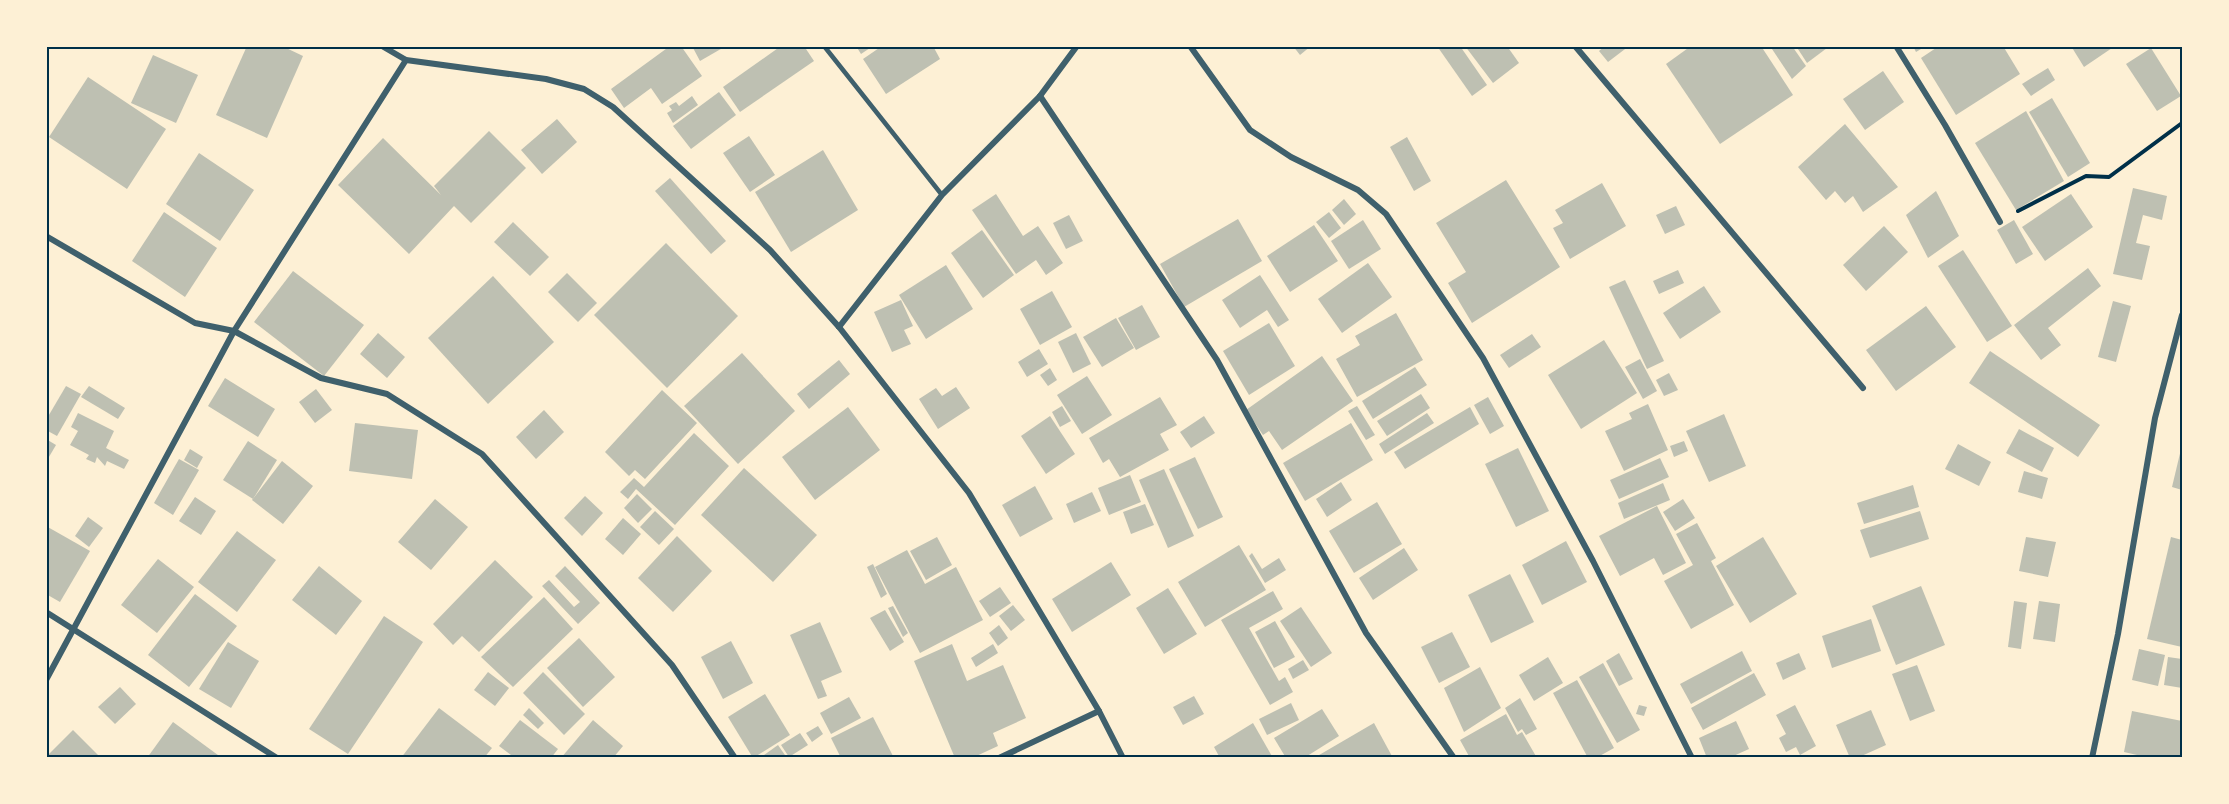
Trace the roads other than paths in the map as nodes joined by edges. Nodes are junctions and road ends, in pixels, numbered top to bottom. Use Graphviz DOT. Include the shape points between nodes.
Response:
graph roads {
  1 [pos="382,46"];
  2 [pos="824,46"];
  3 [pos="1077,46"];
  4 [pos="1190,46"];
  5 [pos="1575,46"];
  6 [pos="1896,46"];
  7 [pos="406,60"];
  8 [pos="1041,96"];
  9 [pos="942,195"];
  10 [pos="2000,222"];
  11 [pos="46,236"];
  12 [pos="2182,315"];
  13 [pos="839,327"];
  14 [pos="234,331"];
  15 [pos="1863,388"];
  16 [pos="46,612"];
  17 [pos="76,629"];
  18 [pos="46,680"];
  19 [pos="1099,711"];
  20 [pos="276,758"];
  21 [pos="735,758"];
  22 [pos="999,758"];
  23 [pos="1124,758"];
  24 [pos="1454,758"];
  25 [pos="1692,758"];
  26 [pos="2092,758"];
  1 -- 7 [label="street"];
  2 -- 9 [label="lane"];
  3 -- 8 [label="street"];
  4 -- 25 [label="street" via="1250,130 1291,157 1358,190 1386,214 1483,358 1593,561"];
  5 -- 15 [label="street"];
  6 -- 10 [label="street"];
  7 -- 13 [label="street" via="467,66 584,89 603,101 770,250"];
  7 -- 14 [label="street"];
  8 -- 9 [label="street"];
  8 -- 24 [label="street" via="1216,360 1366,633"];
  9 -- 13 [label="street"];
  11 -- 14 [label="street" via="195,323"];
  12 -- 26 [label="street" via="2155,418"];
  13 -- 19 [label="street" via="969,493"];
  14 -- 17 [label="street"];
  14 -- 21 [label="street" via="321,378 387,394 482,454 672,665"];
  16 -- 17 [label="street"];
  17 -- 18 [label="street"];
  17 -- 20 [label="street"];
  19 -- 22 [label="street"];
  19 -- 23 [label="street"];
}
